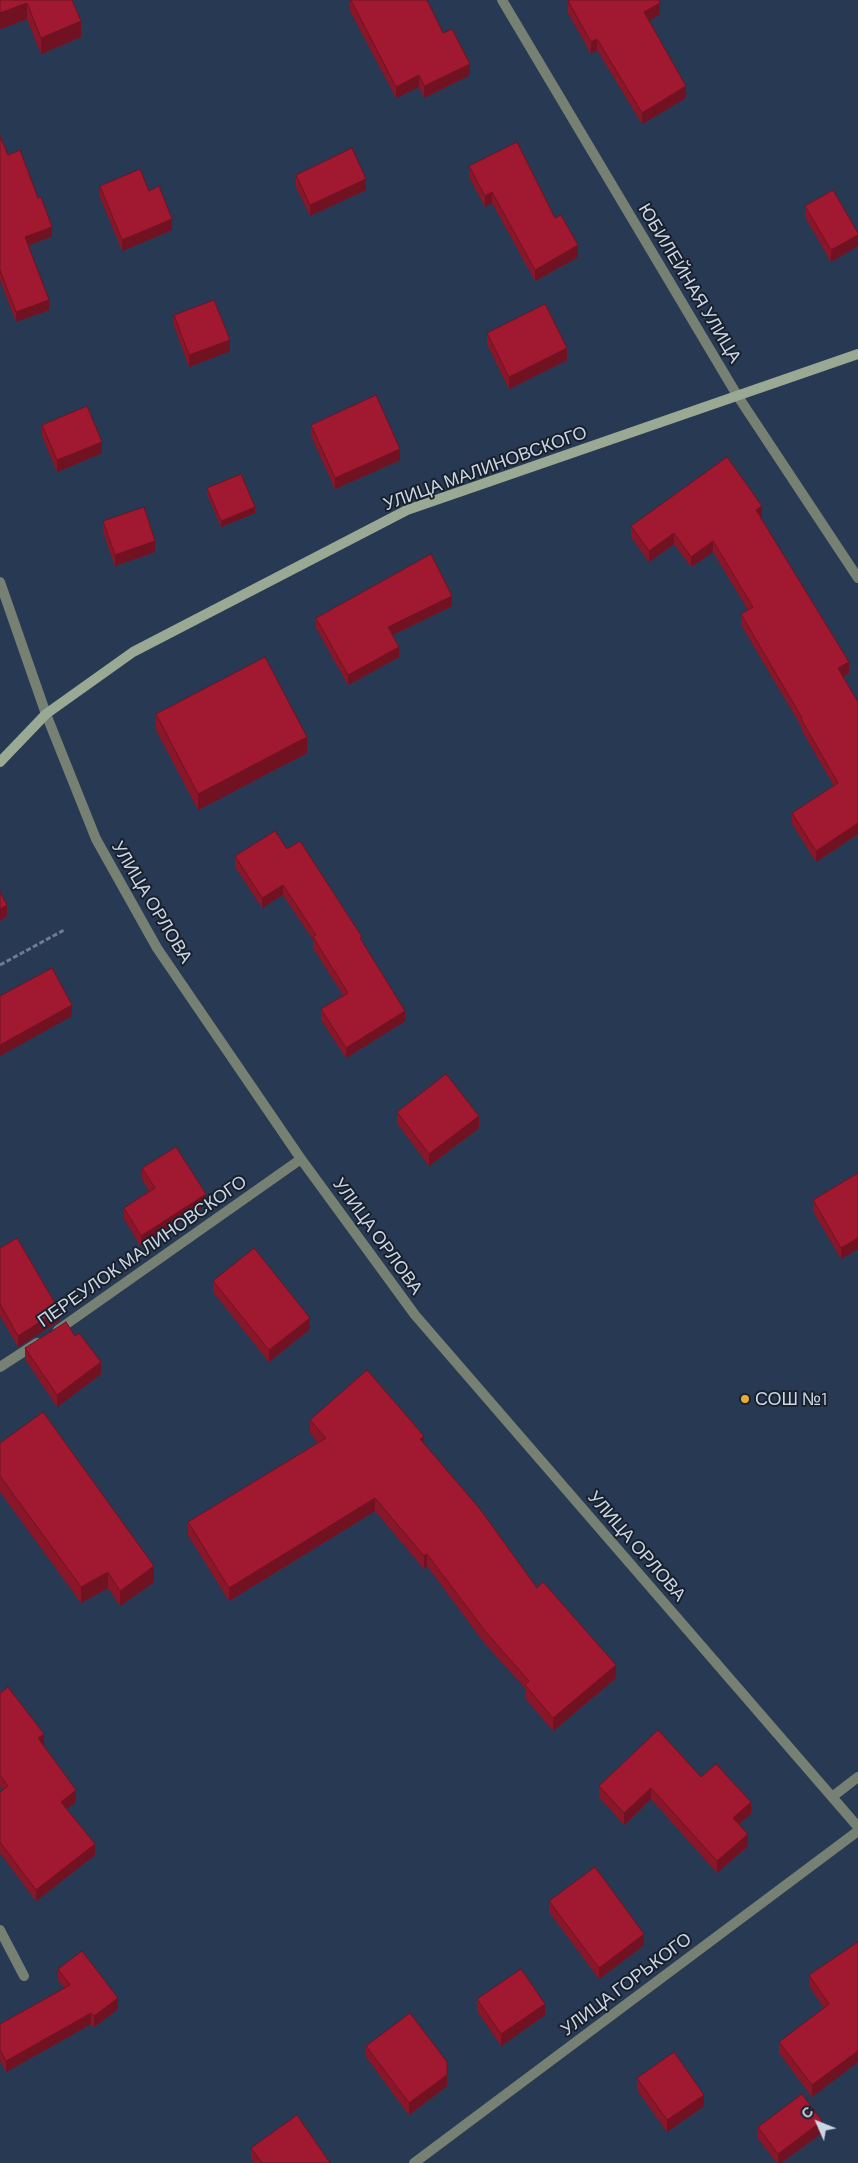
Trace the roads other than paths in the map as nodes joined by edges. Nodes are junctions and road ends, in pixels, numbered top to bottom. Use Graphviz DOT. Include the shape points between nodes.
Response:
graph roads {
  1 [pos="502,0"];
  2 [pos="858,354"];
  3 [pos="737,395"];
  4 [pos="858,578"];
  5 [pos="0,582"];
  6 [pos="46,714"];
  7 [pos="0,762"];
  8 [pos="301,1159"];
  9 [pos="0,1367"];
  10 [pos="858,1777"];
  11 [pos="832,1796"];
  12 [pos="858,1827"];
  13 [pos="858,1831"];
  14 [pos="0,1930"];
  15 [pos="24,1976"];
  16 [pos="414,2163"];
  1 -- 3 [label="street, ЮБИЛЕЙНАЯ УЛИЦА"];
  2 -- 3 [label="street, УЛИЦА МАЛИНОВСКОГО"];
  3 -- 4 [label="street, ЮБИЛЕЙНАЯ УЛИЦА"];
  3 -- 6 [label="street, УЛИЦА МАЛИНОВСКОГО" via="407,510 133,652"];
  5 -- 6 [label="street, УЛИЦА ОРЛОВА"];
  6 -- 7 [label="street, УЛИЦА МАЛИНОВСКОГО"];
  6 -- 8 [label="street, УЛИЦА ОРЛОВА" via="96,839 157,948"];
  8 -- 9 [label="street, ПЕРЕУЛОК МАЛИНОВСКОГО" via="72,1322"];
  8 -- 11 [label="street, УЛИЦА ОРЛОВА" via="415,1315"];
  10 -- 11 [label="street"];
  11 -- 12 [label="street, УЛИЦА ОРЛОВА"];
  13 -- 16 [label="street, УЛИЦА ГОРЬКОГО"];
  14 -- 15 [label="street"];
}
